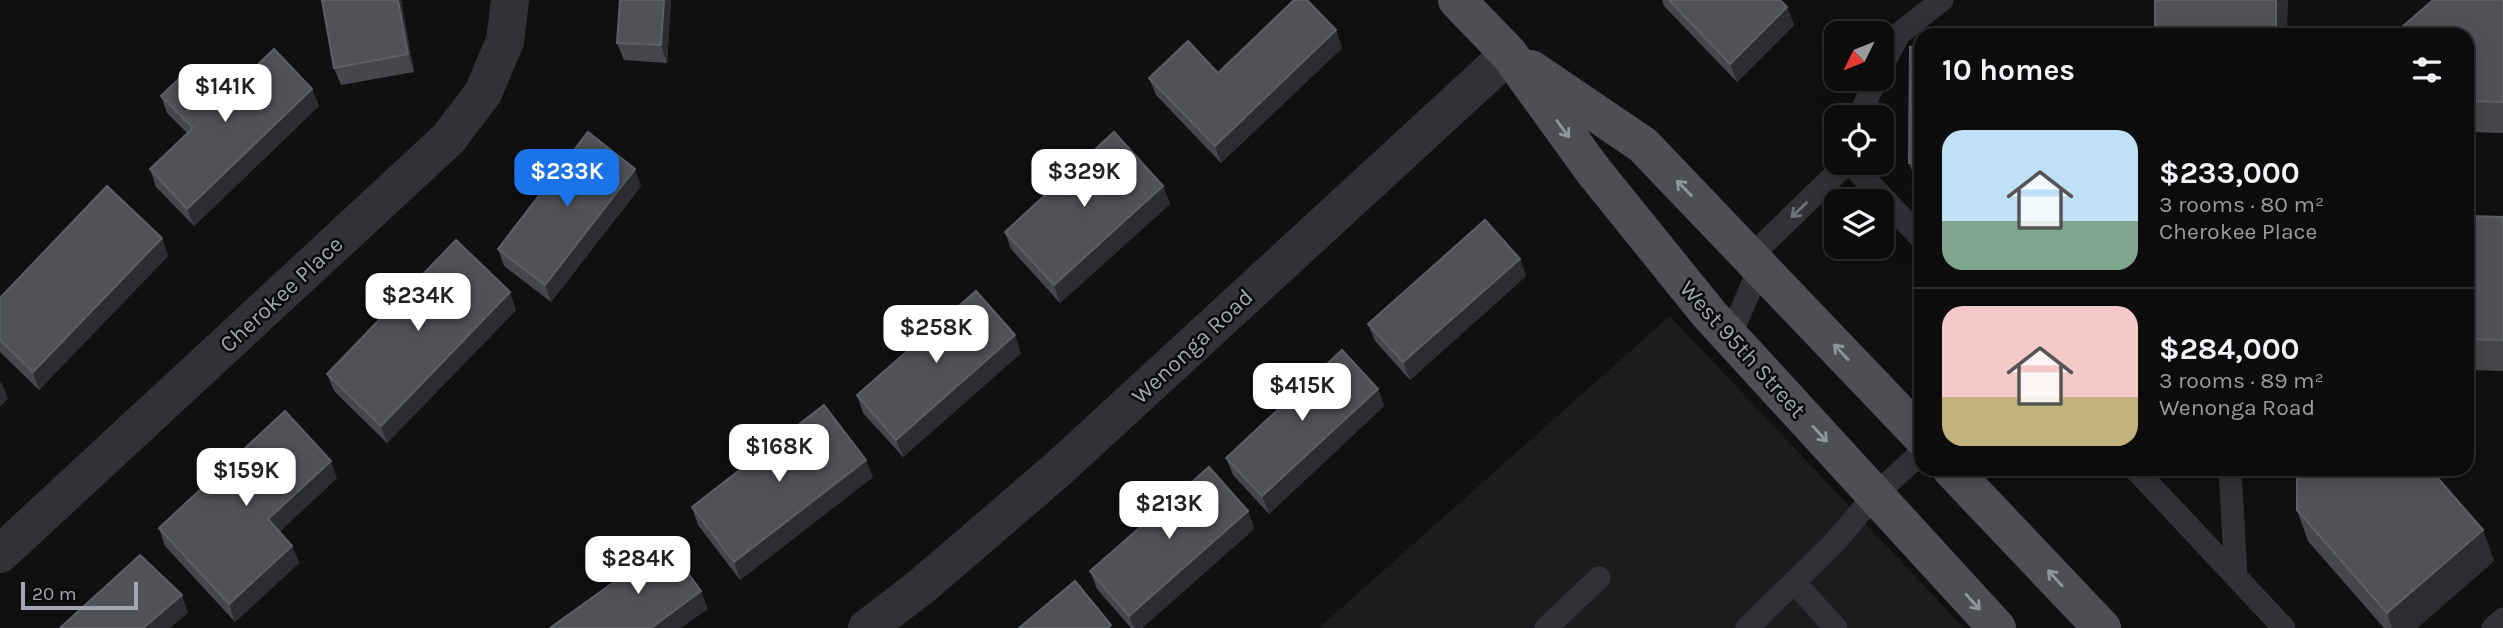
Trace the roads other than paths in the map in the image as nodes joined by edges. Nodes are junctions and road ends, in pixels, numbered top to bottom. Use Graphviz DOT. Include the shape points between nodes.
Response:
graph roads {
  1 [pos="510,0"];
  2 [pos="1457,0"];
  3 [pos="1942,0"];
  4 [pos="1894,43"];
  5 [pos="1509,54"];
  6 [pos="1838,175"];
  7 [pos="1860,175"];
  8 [pos="1914,232"];
  9 [pos="1755,262"];
  10 [pos="1730,336"];
  11 [pos="1914,429"];
  12 [pos="1914,459"];
  13 [pos="1958,476"];
  14 [pos="2141,476"];
  15 [pos="2230,476"];
  16 [pos="1875,495"];
  17 [pos="0,554"];
  18 [pos="2235,577"];
  19 [pos="1599,578"];
  20 [pos="1794,582"];
  21 [pos="2503,619"];
  22 [pos="867,628"];
  23 [pos="1546,628"];
  24 [pos="1747,628"];
  25 [pos="1836,628"];
  26 [pos="1997,628"];
  27 [pos="2102,628"];
  28 [pos="2284,628"];
  29 [pos="2493,628"];
  1 -- 17 [label="street, Cherokee Place" via="505,41 483,93 448,139"];
  2 -- 5 [label="main road, West 95th Street"];
  3 -- 4 [label="lane" via="1899,34"];
  9 -- 5 [label="main road, West 95th Street, one-way" via="1643,145"];
  5 -- 10 [label="main road, West 95th Street, one-way" via="1592,169"];
  5 -- 22 [label="street, Wenonga Road" via="1058,469"];
  6 -- 9 [label="lane, one-way"];
  7 -- 8 [label="lane"];
  9 -- 10 [label="lane"];
  11 -- 9 [label="main road, West 95th Street, one-way"];
  10 -- 16 [label="main road, West 95th Street, one-way"];
  12 -- 16 [label="lane"];
  27 -- 13 [label="main road, one-way"];
  14 -- 18 [label="lane"];
  15 -- 18 [label="lane"];
  16 -- 20 [label="lane"];
  16 -- 26 [label="main road, West 95th Street, one-way"];
  18 -- 28 [label="lane"];
  19 -- 23 [label="lane"];
  20 -- 24 [label="lane"];
  20 -- 25 [label="lane"];
  21 -- 29 [label="lane"];
}
